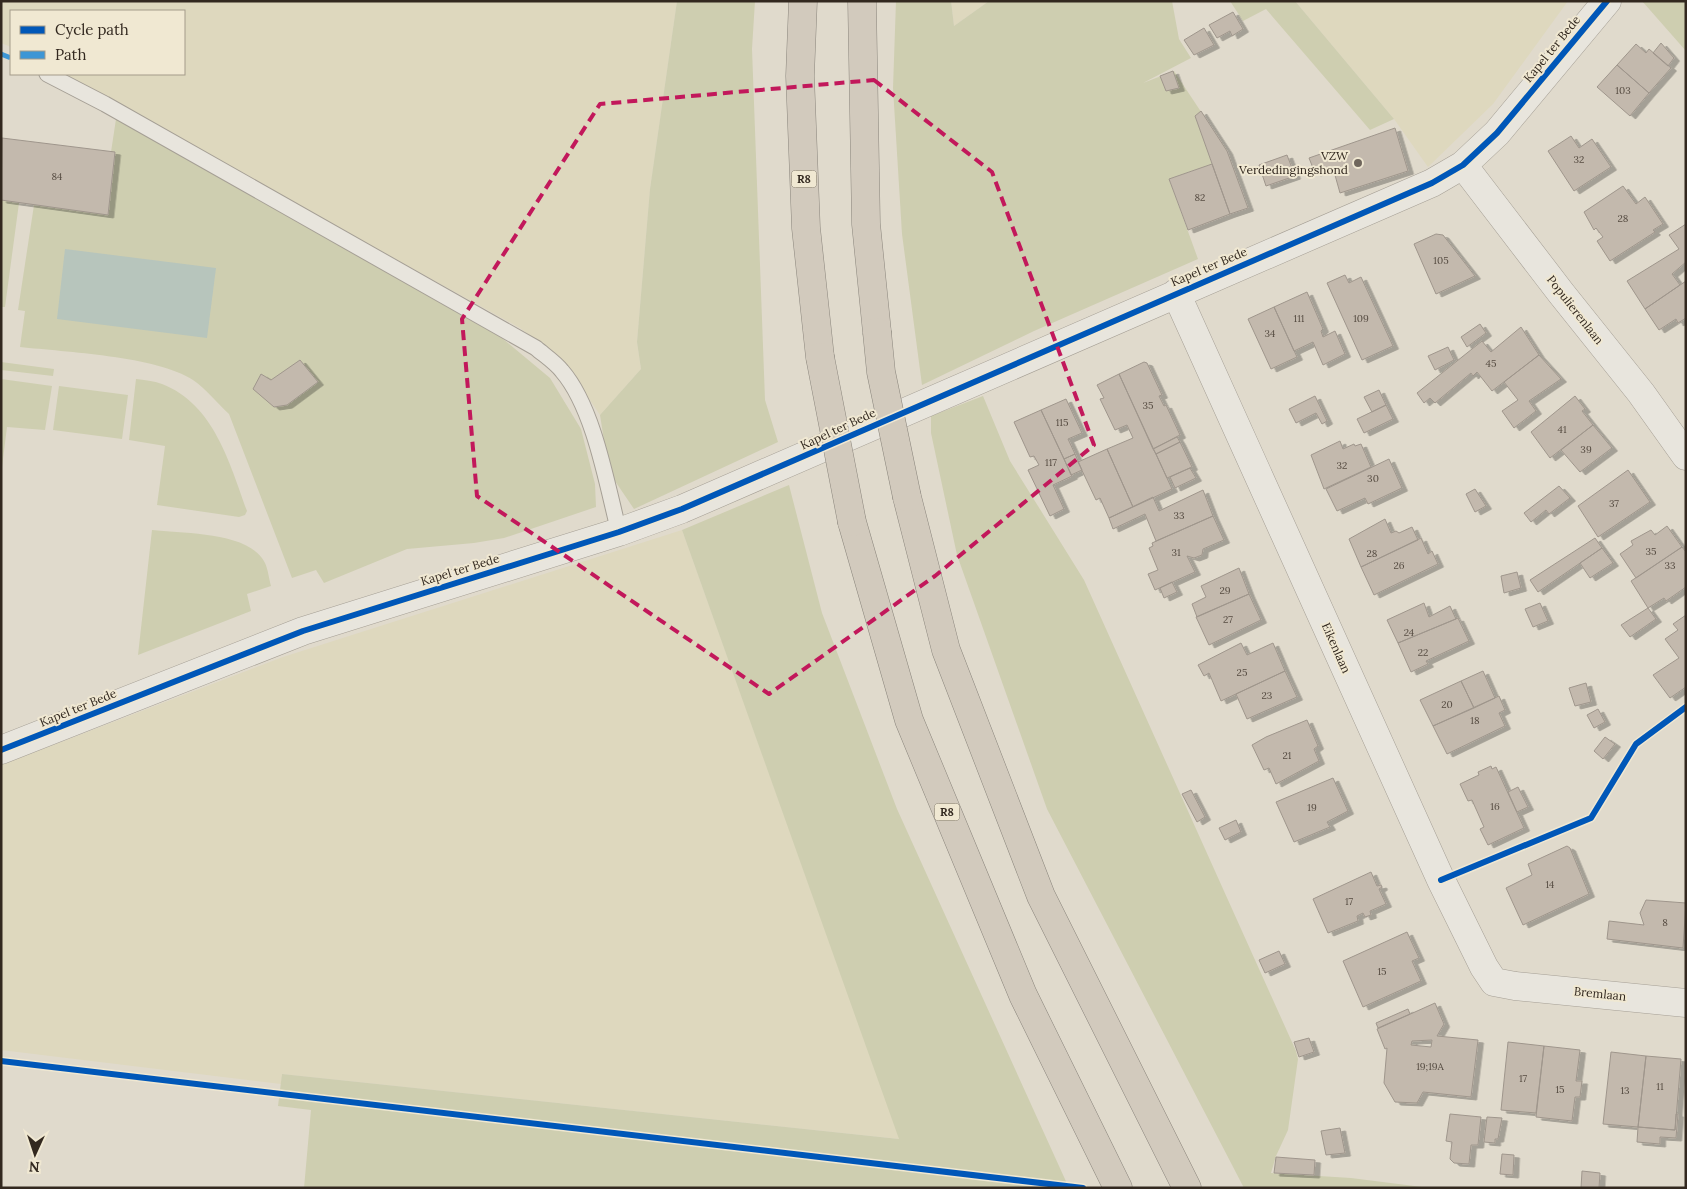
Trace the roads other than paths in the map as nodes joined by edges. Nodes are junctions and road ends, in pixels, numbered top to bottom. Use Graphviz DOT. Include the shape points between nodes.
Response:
graph roads {
  1 [pos="803,1"];
  2 [pos="862,1"];
  3 [pos="1607,1"];
  4 [pos="48,75"];
  5 [pos="1463,165"];
  6 [pos="1176,293"];
  7 [pos="1686,456"];
  8 [pos="619,532"];
  9 [pos="1,750"];
  10 [pos="1515,986"];
  11 [pos="1686,1003"];
  12 [pos="1118,1188"];
  13 [pos="1187,1188"];
  1 -- 12 [label="highway, R8, bridge" via="800,76 806,228 820,357 852,522 909,720 1023,996"];
  2 -- 13 [label="highway, bridge" via="866,224 881,372 907,497 946,650 1041,896"];
  3 -- 5 [label="street, Kapel ter Bede" via="1497,133"];
  4 -- 8 [label="lane" via="105,104 536,348 562,371 580,400"];
  5 -- 6 [label="street, Kapel ter Bede" via="1432,183"];
  5 -- 7 [label="street, Populierenlaan" via="1642,393"];
  6 -- 8 [label="street, Kapel ter Bede" via="782,467"];
  6 -- 10 [label="street, Eikenlaan" via="1449,897 1494,982"];
  8 -- 9 [label="street, Kapel ter Bede" via="303,631"];
  10 -- 11 [label="street, Bremlaan"];
}
